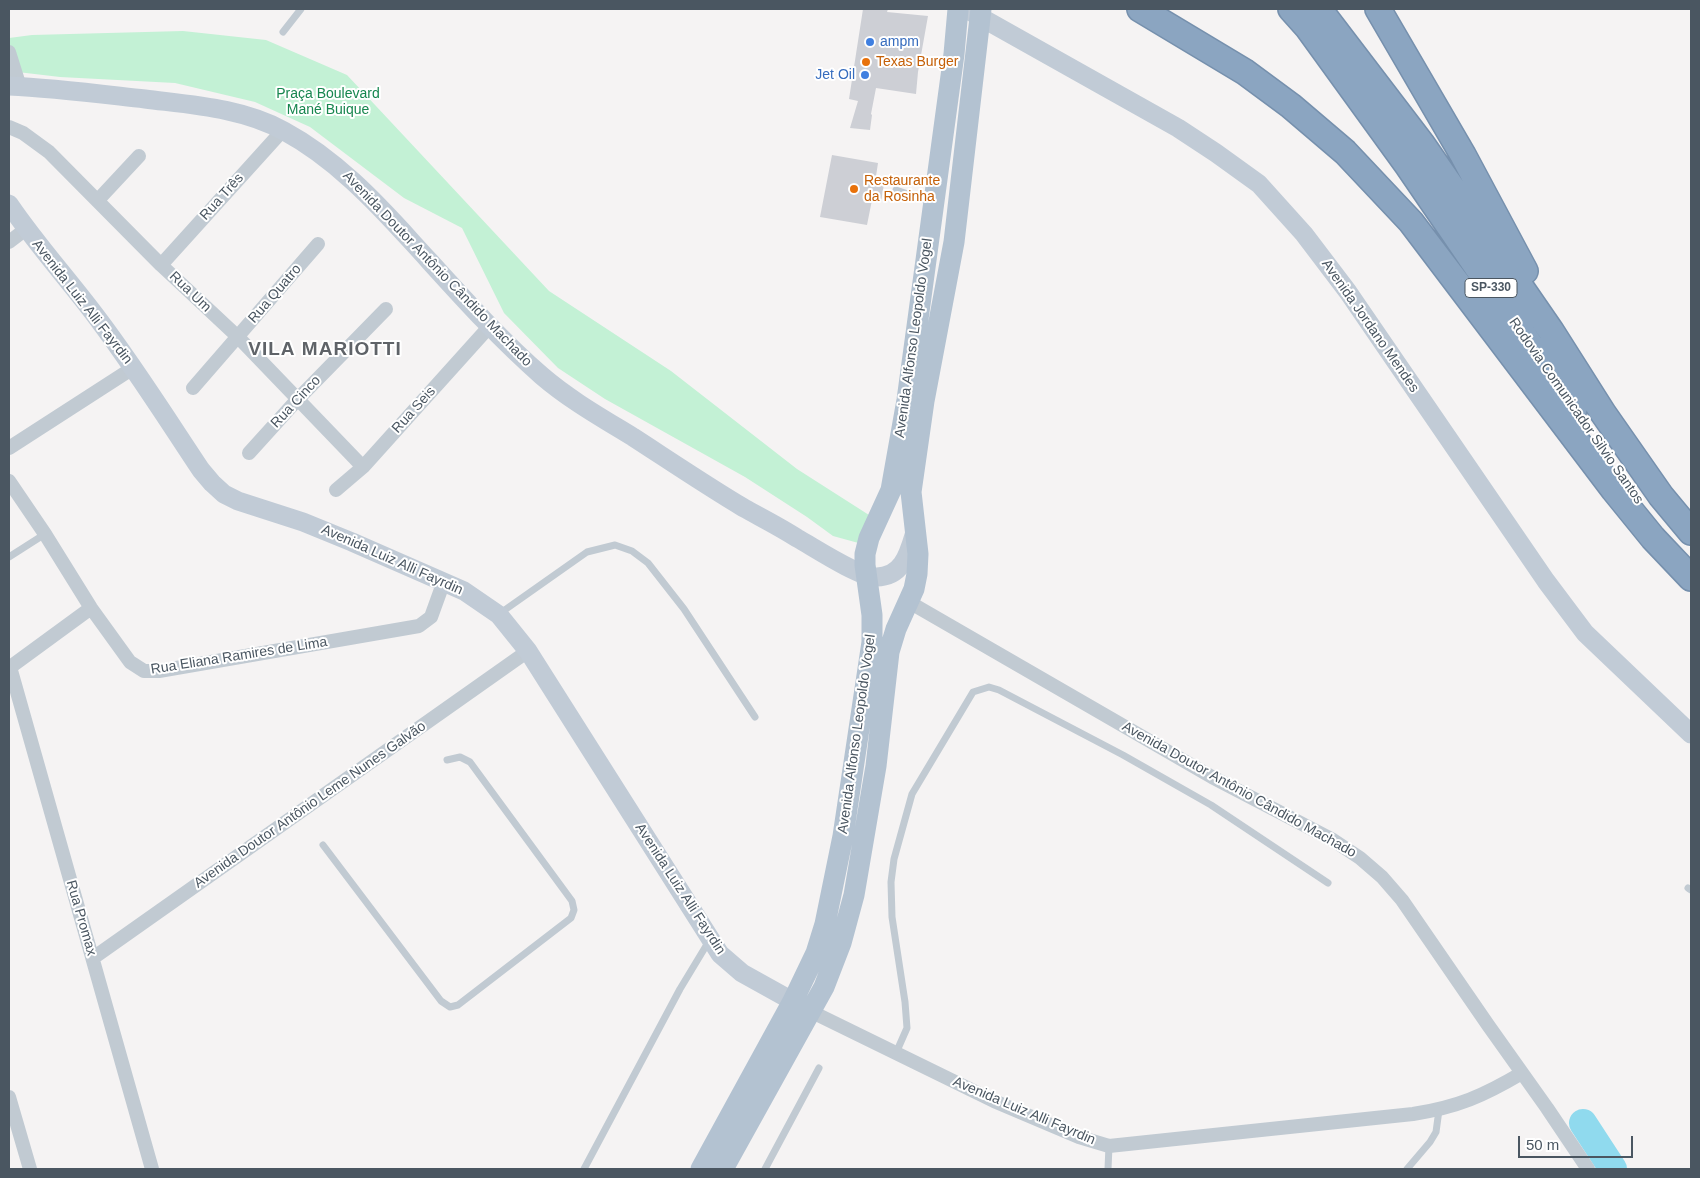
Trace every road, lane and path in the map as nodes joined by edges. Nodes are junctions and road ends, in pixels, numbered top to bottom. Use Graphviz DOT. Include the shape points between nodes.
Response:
graph roads {
  1 [pos="301,9"];
  2 [pos="958,9"];
  3 [pos="1140,9"];
  4 [pos="1167,9"];
  5 [pos="1291,9"];
  6 [pos="1319,9"];
  7 [pos="1378,9"];
  8 [pos="976,12"];
  9 [pos="283,32"];
  10 [pos="9,52"];
  11 [pos="1245,72"];
  12 [pos="14,86"];
  13 [pos="9,127"];
  14 [pos="283,130"];
  15 [pos="139,156"];
  16 [pos="896,190"];
  17 [pos="98,200"];
  18 [pos="934,203"];
  19 [pos="9,204"];
  20 [pos="26,230"];
  21 [pos="9,242"];
  22 [pos="318,244"];
  23 [pos="161,264"];
  24 [pos="386,309"];
  25 [pos="489,327"];
  26 [pos="1551,331"];
  27 [pos="238,337"];
  28 [pos="133,368"];
  29 [pos="193,388"];
  30 [pos="297,400"];
  31 [pos="9,448"];
  32 [pos="249,453"];
  33 [pos="363,466"];
  34 [pos="9,482"];
  35 [pos="336,490"];
  36 [pos="915,531"];
  37 [pos="1691,532"];
  38 [pos="45,534"];
  39 [pos="9,557"];
  40 [pos="1691,567"];
  41 [pos="867,575"];
  42 [pos="1691,578"];
  43 [pos="444,581"];
  44 [pos="909,602"];
  45 [pos="91,608"];
  46 [pos="499,615"];
  47 [pos="528,651"];
  48 [pos="10,667"];
  49 [pos="754,717"];
  50 [pos="1691,734"];
  51 [pos="446,760"];
  52 [pos="323,845"];
  53 [pos="1328,883"];
  54 [pos="710,939"];
  55 [pos="93,958"];
  56 [pos="802,1006"];
  57 [pos="896,1053"];
  58 [pos="819,1068"];
  59 [pos="1522,1073"];
  60 [pos="9,1097"];
  61 [pos="1439,1110"];
  62 [pos="1109,1146"];
  63 [pos="30,1169"];
  64 [pos="152,1169"];
  65 [pos="584,1169"];
  66 [pos="701,1169"];
  67 [pos="723,1169"];
  68 [pos="765,1169"];
  69 [pos="1108,1169"];
  70 [pos="1407,1169"];
  71 [pos="1588,1169"];
  1 -- 9 [label="lane"];
  2 -- 18 [label="main road, Avenida Alfonso Leopoldo Vogel"];
  3 -- 11 [label="highway"];
  4 -- 11 [label="highway" via="1214,42"];
  5 -- 40 [label="highway, Rodovia Comunicador Silvio Santos / SP-330" via="1408,166 1628,488"];
  6 -- 26 [label="highway, Rodovia Comunicador Silvio Santos / SP-330" via="1422,144"];
  7 -- 26 [label="highway" via="1507,234"];
  8 -- 36 [label="main road, Avenida Alfonso Leopoldo Vogel" via="954,242 924,401 912,492"];
  8 -- 50 [label="street, Avenida Jordano Mendes" via="1178,128 1259,184 1304,234 1348,292 1585,633"];
  10 -- 12 [label="street"];
  11 -- 42 [label="highway" via="1345,152 1411,222 1614,490"];
  12 -- 14 [label="street, Avenida Doutor Antônio Cândido Machado" via="188,105 248,116"];
  13 -- 17 [label="street, Rua Um" via="49,152"];
  14 -- 23 [label="street, Rua Três"];
  14 -- 25 [label="street, Avenida Doutor Antônio Cândido Machado" via="313,148 364,191"];
  15 -- 17 [label="street"];
  16 -- 18 [label="lane"];
  17 -- 23 [label="street, Rua Um"];
  18 -- 41 [label="main road, Avenida Alfonso Leopoldo Vogel" via="893,481 868,538 865,554"];
  19 -- 20 [label="street, Avenida Luiz Alli Fayrdin"];
  20 -- 21 [label="street"];
  20 -- 28 [label="street, Avenida Luiz Alli Fayrdin" via="98,318"];
  22 -- 27 [label="street, Rua Quatro"];
  23 -- 27 [label="street, Rua Um"];
  24 -- 30 [label="street, Rua Cinco"];
  25 -- 33 [label="street, Rua Seis"];
  25 -- 41 [label="street, Avenida Doutor Antônio Cândido Machado" via="577,402 745,508"];
  26 -- 37 [label="highway, Rodovia Comunicador Silvio Santos / SP-330" via="1603,413 1661,496"];
  27 -- 29 [label="street, Rua Quatro"];
  27 -- 30 [label="street, Rua Um"];
  28 -- 31 [label="street"];
  28 -- 43 [label="street, Avenida Luiz Alli Fayrdin" via="201,470 224,494 303,522"];
  30 -- 32 [label="street, Rua Cinco"];
  30 -- 33 [label="street, Rua Um"];
  33 -- 35 [label="street, Rua Seis"];
  34 -- 38 [label="street, Rua Eliana Ramires de Lima"];
  36 -- 41 [label="street, Avenida Doutor Antônio Cândido Machado" via="902,566 890,575"];
  36 -- 44 [label="main road, Avenida Alfonso Leopoldo Vogel" via="917,574"];
  38 -- 39 [label="lane"];
  38 -- 45 [label="street, Rua Eliana Ramires de Lima"];
  41 -- 56 [label="main road, Avenida Alfonso Leopoldo Vogel" via="872,642 843,836 827,915"];
  43 -- 45 [label="street, Rua Eliana Ramires de Lima" via="431,617 419,626 159,671 144,671 130,662"];
  43 -- 46 [label="street, Avenida Luiz Alli Fayrdin"];
  44 -- 56 [label="main road, Avenida Alfonso Leopoldo Vogel" via="889,652 876,766 854,895 841,943 824,987"];
  44 -- 59 [label="street, Avenida Doutor Antônio Cândido Machado" via="1212,777 1333,840 1360,858 1382,876 1402,900"];
  45 -- 48 [label="street"];
  46 -- 47 [label="street, Avenida Luiz Alli Fayrdin"];
  46 -- 49 [label="lane" via="588,552 615,545 632,551 648,563 684,609"];
  47 -- 54 [label="street, Avenida Luiz Alli Fayrdin"];
  47 -- 55 [label="street, Avenida Doutor Antônio Leme Nunes Galvão"];
  48 -- 55 [label="street, Rua Promax"];
  51 -- 52 [label="lane" via="460,757 470,762 572,901 574,910 571,918 458,1005 450,1007 441,1001"];
  53 -- 57 [label="lane" via="1211,805 1123,755 999,690 989,687 973,692 912,794 894,859 892,917 907,1028"];
  54 -- 56 [label="street, Avenida Luiz Alli Fayrdin" via="720,954 742,973"];
  54 -- 65 [label="lane"];
  55 -- 64 [label="street, Rua Promax"];
  56 -- 57 [label="street, Avenida Luiz Alli Fayrdin"];
  56 -- 66 [label="main road, Avenida Alfonso Leopoldo Vogel"];
  56 -- 67 [label="main road, Avenida Alfonso Leopoldo Vogel"];
  57 -- 62 [label="street, Avenida Luiz Alli Fayrdin" via="994,1101 1079,1137"];
  58 -- 68 [label="lane"];
  59 -- 61 [label="street, Avenida Luiz Alli Fayrdin" via="1472,1100"];
  59 -- 71 [label="street"];
  60 -- 63 [label="street"];
  61 -- 62 [label="street, Avenida Luiz Alli Fayrdin"];
  61 -- 70 [label="lane" via="1436,1132"];
  62 -- 69 [label="lane"];
}
